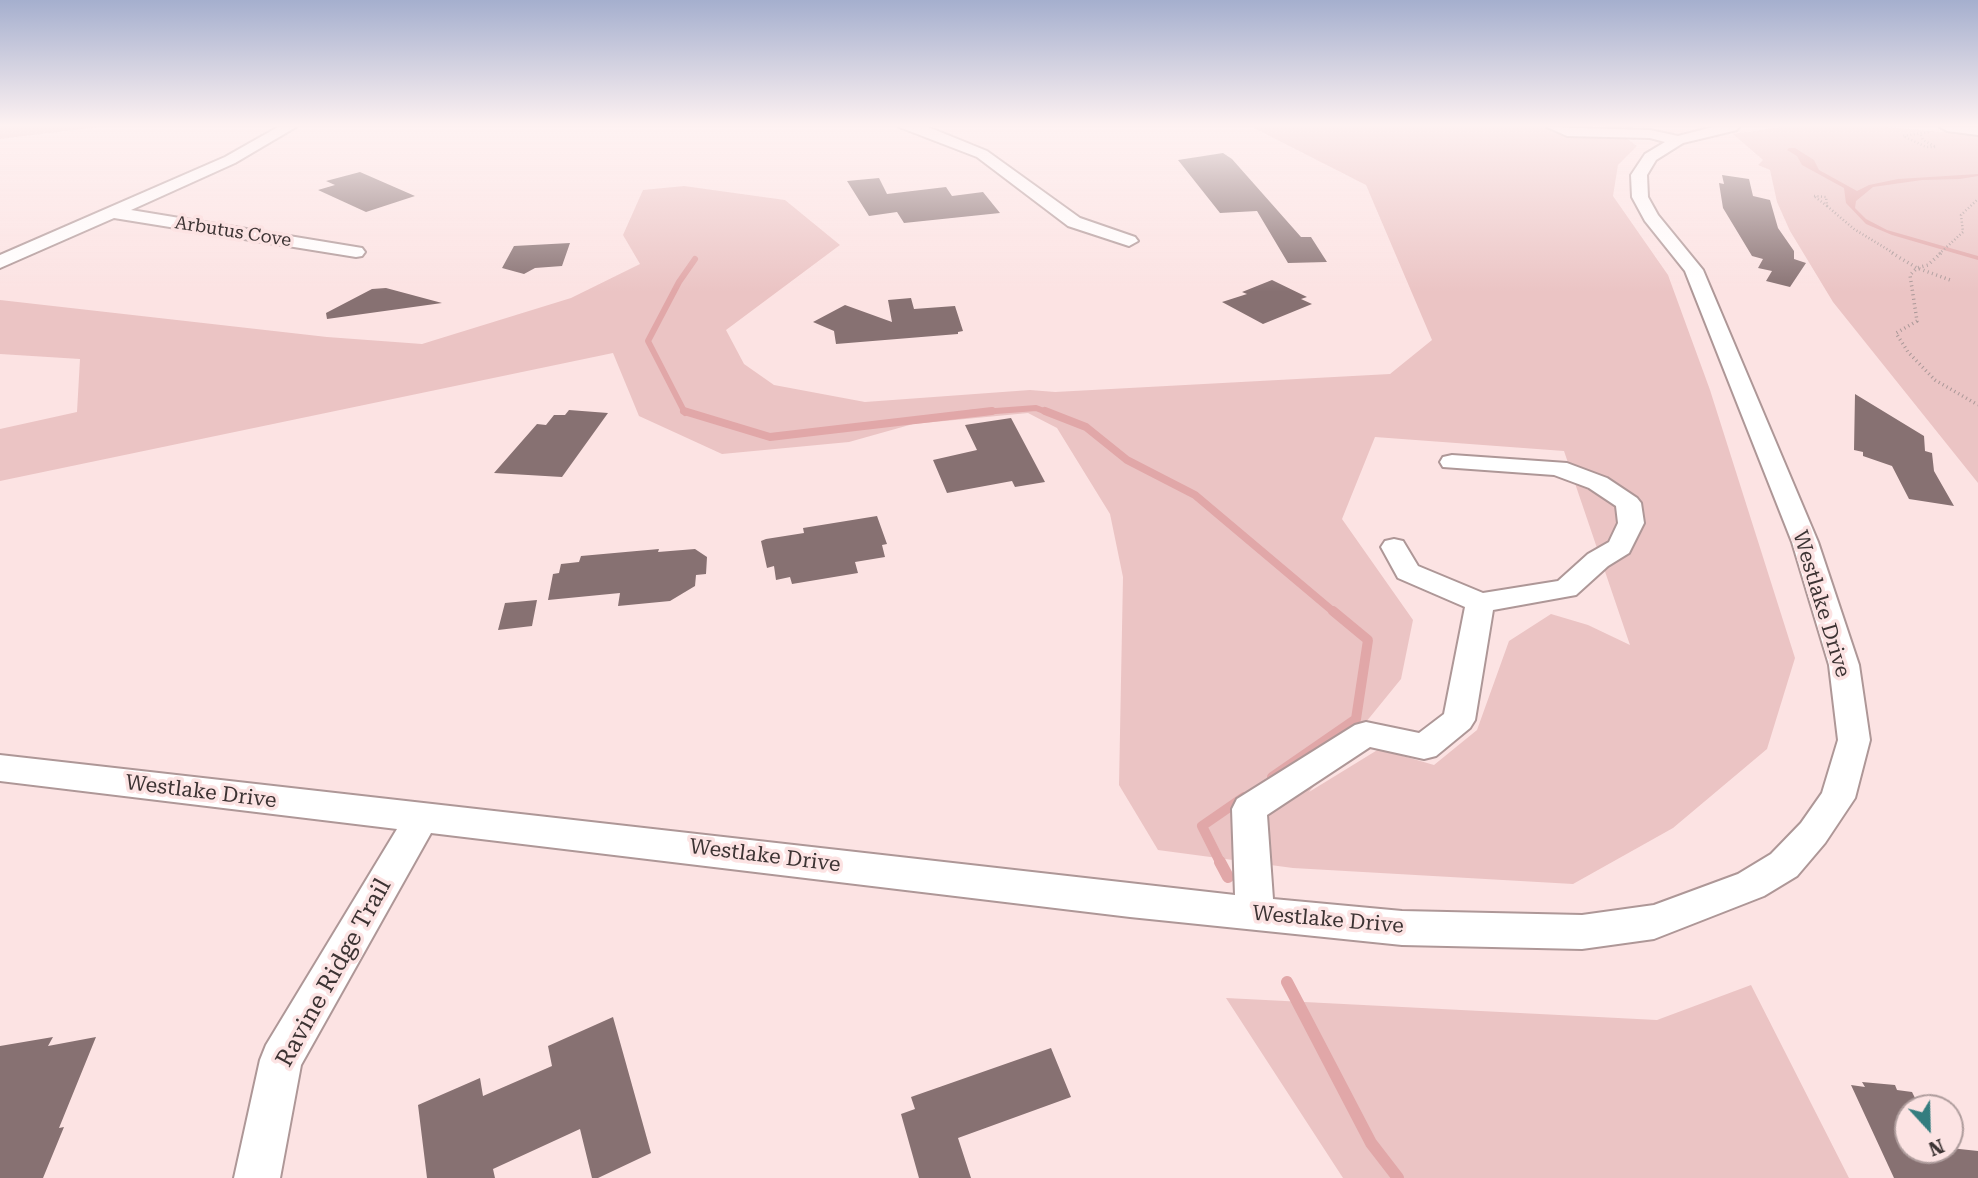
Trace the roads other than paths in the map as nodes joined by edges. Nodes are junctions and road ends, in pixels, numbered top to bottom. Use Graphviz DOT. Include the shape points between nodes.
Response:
graph roads {
  1 [pos="179,182"];
  2 [pos="1020,182"];
  3 [pos="1639,182"];
  4 [pos="110,212"];
  5 [pos="1129,241"];
  6 [pos="356,252"];
  7 [pos="0,262"];
  8 [pos="1452,462"];
  9 [pos="1394,547"];
  10 [pos="1480,603"];
  11 [pos="0,768"];
  12 [pos="422,817"];
  13 [pos="1255,913"];
  14 [pos="257,1178"];
  1 -- 4 [label="street"];
  2 -- 5 [label="street" via="1074,222"];
  3 -- 13 [label="street, Westlake Drive" via="1640,197 1651,217 1698,276 1805,542 1844,665 1854,740 1838,798 1784,865 1751,885 1654,922 1582,932 1402,928"];
  4 -- 6 [label="street, Arbutus Cove"];
  4 -- 7 [label="street"];
  8 -- 10 [label="street" via="1558,468 1598,484 1628,503 1631,523 1620,547 1598,559 1566,589"];
  9 -- 10 [label="street" via="1408,572"];
  10 -- 13 [label="street" via="1459,720 1424,747 1366,734 1249,810"];
  11 -- 12 [label="street, Westlake Drive"];
  12 -- 13 [label="street, Westlake Drive"];
  12 -- 14 [label="street, Ravine Ridge Trail" via="281,1060"];
}
